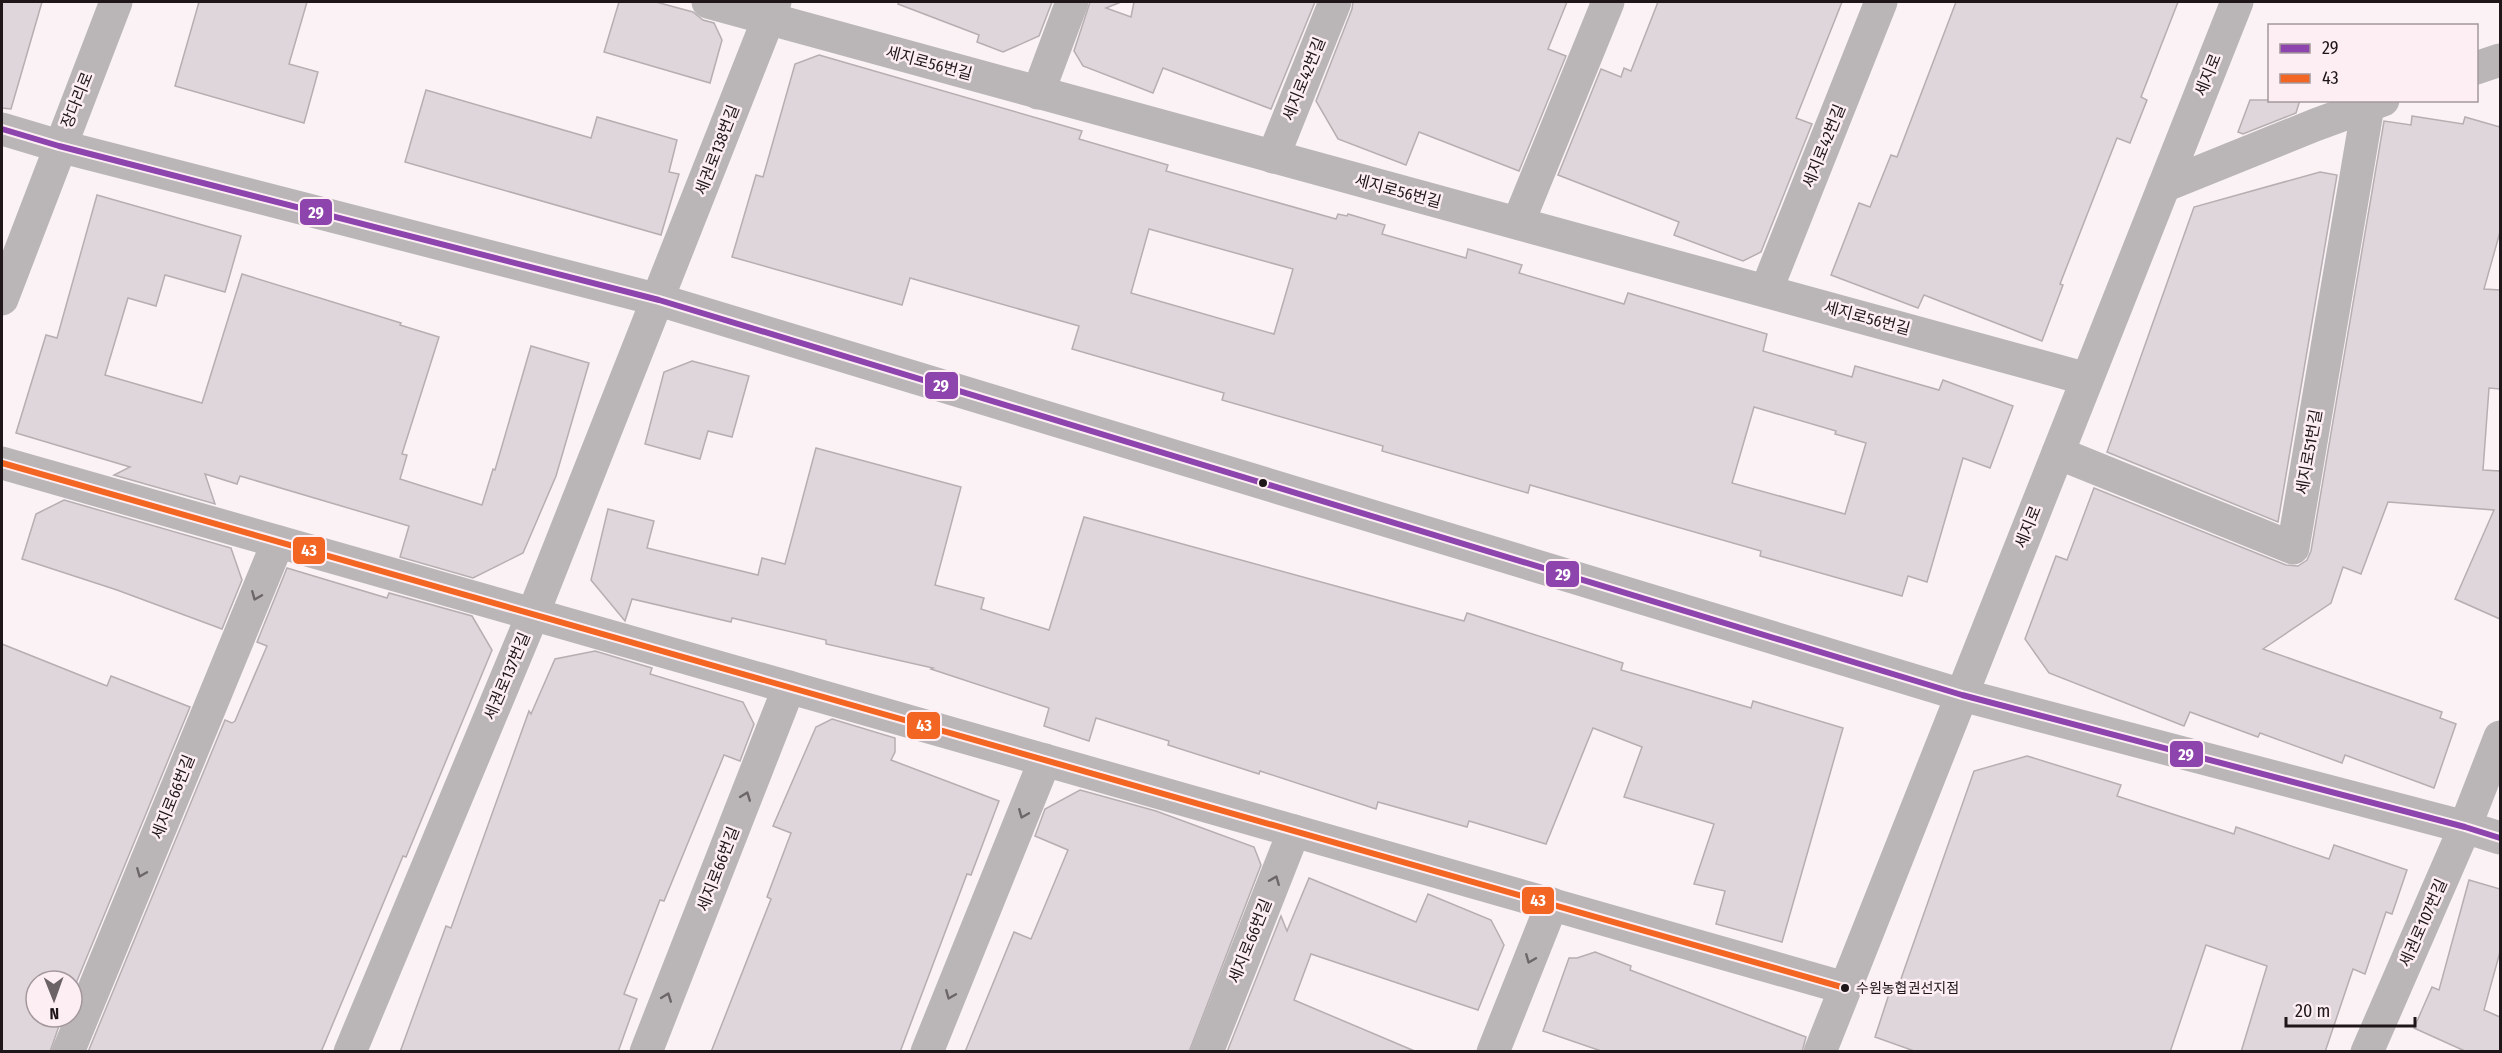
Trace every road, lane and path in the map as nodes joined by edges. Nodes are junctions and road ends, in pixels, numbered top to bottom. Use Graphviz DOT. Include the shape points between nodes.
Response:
graph roads {
  1 [pos="116,2"];
  2 [pos="708,2"];
  3 [pos="1072,2"];
  4 [pos="1335,2"];
  5 [pos="1608,2"];
  6 [pos="1881,2"];
  7 [pos="2237,2"];
  8 [pos="772,10"];
  9 [pos="2500,60"];
  10 [pos="2478,67"];
  11 [pos="1038,93"];
  12 [pos="2376,103"];
  13 [pos="2,129"];
  14 [pos="59,146"];
  15 [pos="1273,157"];
  16 [pos="2164,186"];
  17 [pos="1518,223"];
  18 [pos="1766,291"];
  19 [pos="2,299"];
  20 [pos="659,300"];
  21 [pos="2087,379"];
  22 [pos="2058,453"];
  23 [pos="2,463"];
  24 [pos="278,542"];
  25 [pos="533,614"];
  26 [pos="789,687"];
  27 [pos="1962,695"];
  28 [pos="2500,737"];
  29 [pos="1045,760"];
  30 [pos="2465,827"];
  31 [pos="1294,831"];
  32 [pos="2500,838"];
  33 [pos="1552,904"];
  34 [pos="1845,988"];
  35 [pos="68,1052"];
  36 [pos="350,1052"];
  37 [pos="646,1052"];
  38 [pos="927,1052"];
  39 [pos="1207,1052"];
  40 [pos="1493,1052"];
  41 [pos="1820,1052"];
  42 [pos="2367,1052"];
  1 -- 14 [label="street, 장다리로"];
  2 -- 8 [label="street, 세지로56번길"];
  3 -- 11 [label="street"];
  4 -- 15 [label="street, 세지로42번길"];
  5 -- 17 [label="street"];
  6 -- 18 [label="street, 세지로42번길"];
  7 -- 16 [label="street, 세지로"];
  8 -- 11 [label="street, 세지로56번길"];
  8 -- 20 [label="street, 세권로138번길"];
  9 -- 10 [label="street"];
  11 -- 15 [label="street, 세지로56번길"];
  12 -- 16 [label="street, 세지로51번길"];
  12 -- 22 [label="street, 세지로51번길" via="2293,548"];
  13 -- 14 [label="street"];
  14 -- 19 [label="street, 장다리로"];
  14 -- 20 [label="street"];
  15 -- 17 [label="street, 세지로56번길"];
  16 -- 21 [label="street, 세지로"];
  17 -- 18 [label="street, 세지로56번길"];
  18 -- 21 [label="street, 세지로56번길"];
  20 -- 25 [label="street, 세권로137번길"];
  20 -- 27 [label="street"];
  21 -- 22 [label="street, 세지로"];
  22 -- 27 [label="street, 세지로"];
  23 -- 24 [label="street"];
  24 -- 25 [label="street"];
  24 -- 35 [label="street, 세지로66번길, one-way"];
  25 -- 26 [label="street"];
  25 -- 36 [label="street, 세권로137번길"];
  26 -- 29 [label="street"];
  37 -- 26 [label="street, 세지로66번길, one-way"];
  27 -- 30 [label="street"];
  27 -- 34 [label="street, 세지로"];
  28 -- 30 [label="street, 세권로107번길"];
  29 -- 31 [label="street"];
  29 -- 38 [label="street, one-way"];
  30 -- 32 [label="street"];
  30 -- 42 [label="street, 세권로107번길"];
  31 -- 33 [label="street"];
  39 -- 31 [label="street, 세지로66번길, one-way"];
  33 -- 34 [label="street"];
  33 -- 40 [label="street, one-way"];
  34 -- 41 [label="street, 세지로"];
}
